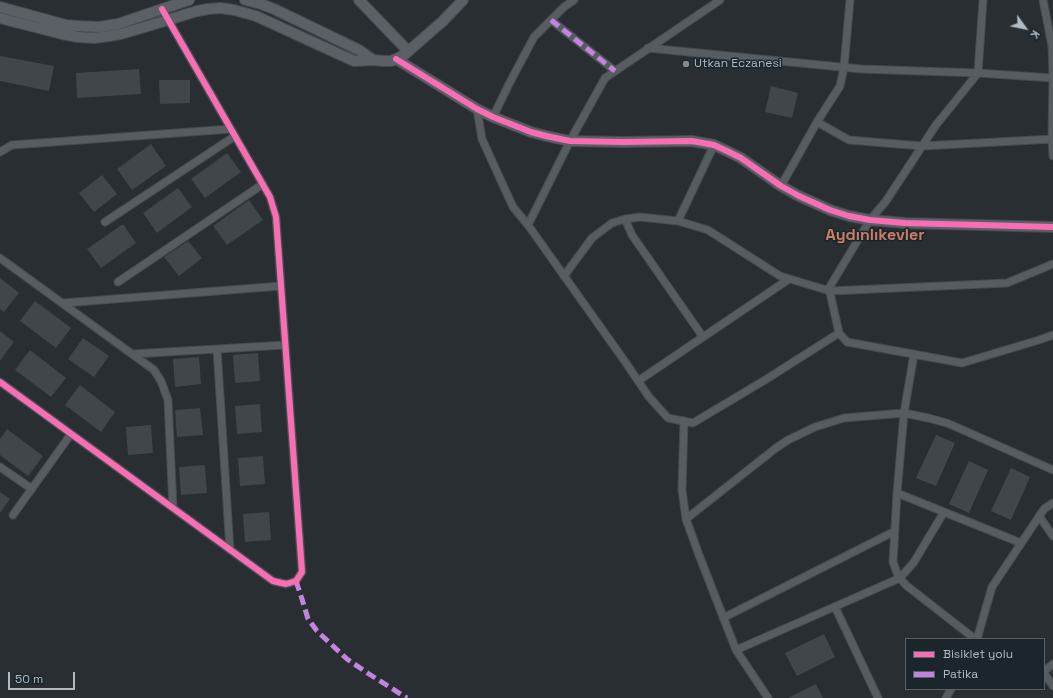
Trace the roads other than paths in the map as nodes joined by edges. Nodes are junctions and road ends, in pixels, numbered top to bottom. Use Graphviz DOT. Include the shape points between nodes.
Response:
graph roads {
  1 [pos="189,0"];
  2 [pos="245,0"];
  3 [pos="359,0"];
  4 [pos="463,0"];
  5 [pos="574,0"];
  6 [pos="727,0"];
  7 [pos="850,0"];
  8 [pos="983,0"];
  9 [pos="1043,0"];
  10 [pos="717,1"];
  11 [pos="0,7"];
  12 [pos="162,9"];
  13 [pos="0,18"];
  14 [pos="168,20"];
  15 [pos="551,20"];
  16 [pos="648,48"];
  17 [pos="408,51"];
  18 [pos="396,59"];
  19 [pos="373,60"];
  20 [pos="844,67"];
  21 [pos="615,71"];
  22 [pos="978,73"];
  23 [pos="1053,78"];
  24 [pos="477,109"];
  25 [pos="493,117"];
  26 [pos="817,122"];
  27 [pos="233,132"];
  28 [pos="1052,138"];
  29 [pos="570,140"];
  30 [pos="714,146"];
  31 [pos="922,146"];
  32 [pos="0,152"];
  33 [pos="1053,156"];
  34 [pos="263,184"];
  35 [pos="781,186"];
  36 [pos="625,219"];
  37 [pos="870,220"];
  38 [pos="678,221"];
  39 [pos="105,222"];
  40 [pos="528,224"];
  41 [pos="1053,227"];
  42 [pos="0,258"];
  43 [pos="1053,264"];
  44 [pos="564,276"];
  45 [pos="789,278"];
  46 [pos="118,282"];
  47 [pos="281,286"];
  48 [pos="830,291"];
  49 [pos="63,304"];
  50 [pos="839,333"];
  51 [pos="1053,334"];
  52 [pos="703,337"];
  53 [pos="285,345"];
  54 [pos="217,349"];
  55 [pos="132,354"];
  56 [pos="914,354"];
  57 [pos="638,381"];
  58 [pos="0,382"];
  59 [pos="904,413"];
  60 [pos="684,421"];
  61 [pos="71,434"];
  62 [pos="0,467"];
  63 [pos="1053,470"];
  64 [pos="32,489"];
  65 [pos="897,493"];
  66 [pos="1053,503"];
  67 [pos="173,508"];
  68 [pos="944,512"];
  69 [pos="13,515"];
  70 [pos="1039,516"];
  71 [pos="686,519"];
  72 [pos="895,531"];
  73 [pos="1053,536"];
  74 [pos="1021,543"];
  75 [pos="230,550"];
  76 [pos="900,578"];
  77 [pos="836,607"];
  78 [pos="724,618"];
  79 [pos="975,638"];
  80 [pos="976,638"];
  81 [pos="736,650"];
  82 [pos="1053,664"];
  83 [pos="1045,671"];
  84 [pos="1045,674"];
  85 [pos="1053,686"];
  86 [pos="768,698"];
  87 [pos="878,698"];
  1 -- 12 [label="street"];
  2 -- 19 [label="street" via="274,9 358,50"];
  3 -- 17 [label="street"];
  4 -- 17 [label="street"];
  5 -- 15 [label="street"];
  6 -- 10 [label="street"];
  7 -- 20 [label="street"];
  8 -- 22 [label="street"];
  9 -- 23 [label="street" via="1052,46"];
  10 -- 16 [label="street"];
  11 -- 12 [label="street" via="66,24 90,27 118,24"];
  12 -- 14 [label="street"];
  13 -- 14 [label="street" via="62,34 94,38 121,34"];
  14 -- 19 [label="street" via="197,11 221,8 246,12 354,61"];
  14 -- 27 [label="street"];
  15 -- 21 [label="street"];
  15 -- 25 [label="street" via="534,37"];
  16 -- 20 [label="street"];
  16 -- 21 [label="street"];
  17 -- 18 [label="street"];
  18 -- 19 [label="street"];
  18 -- 24 [label="street"];
  20 -- 22 [label="street"];
  20 -- 26 [label="street" via="840,86"];
  21 -- 29 [label="street" via="605,78"];
  22 -- 23 [label="street"];
  22 -- 31 [label="street"];
  23 -- 28 [label="street"];
  24 -- 25 [label="street"];
  24 -- 40 [label="street" via="482,139 513,207"];
  25 -- 29 [label="street" via="531,132"];
  26 -- 31 [label="street" via="849,140"];
  26 -- 35 [label="street"];
  27 -- 32 [label="street" via="12,145"];
  27 -- 34 [label="street"];
  27 -- 39 [label="street"];
  28 -- 31 [label="street"];
  28 -- 33 [label="street"];
  29 -- 30 [label="street" via="692,141"];
  29 -- 40 [label="street"];
  30 -- 35 [label="street" via="741,158"];
  30 -- 38 [label="street"];
  31 -- 37 [label="street" via="886,201"];
  34 -- 46 [label="street"];
  34 -- 47 [label="street" via="276,217"];
  35 -- 37 [label="street" via="830,210"];
  36 -- 38 [label="street" via="640,217"];
  36 -- 44 [label="street" via="612,223 592,238"];
  36 -- 52 [label="street" via="632,235"];
  37 -- 41 [label="street"];
  37 -- 48 [label="street" via="829,288"];
  38 -- 45 [label="street" via="708,230 780,276"];
  40 -- 44 [label="street"];
  42 -- 49 [label="street"];
  43 -- 48 [label="street" via="1007,283"];
  44 -- 57 [label="street"];
  45 -- 48 [label="street"];
  45 -- 52 [label="street"];
  47 -- 49 [label="street"];
  47 -- 53 [label="street"];
  48 -- 50 [label="street"];
  49 -- 55 [label="street"];
  50 -- 56 [label="street" via="847,342"];
  50 -- 60 [label="street" via="693,423"];
  51 -- 56 [label="street" via="962,363"];
  52 -- 57 [label="street"];
  53 -- 54 [label="street"];
  53 -- 75 [label="street" via="302,572 296,581 286,584 273,581"];
  54 -- 55 [label="street"];
  54 -- 75 [label="street"];
  55 -- 67 [label="street" via="154,370 168,400"];
  56 -- 59 [label="street"];
  57 -- 60 [label="street" via="668,418"];
  58 -- 61 [label="street"];
  59 -- 63 [label="street" via="947,423"];
  59 -- 65 [label="street"];
  59 -- 71 [label="street" via="844,418 801,433 764,456"];
  60 -- 71 [label="street" via="682,490"];
  61 -- 64 [label="street"];
  61 -- 67 [label="street"];
  62 -- 64 [label="street"];
  64 -- 69 [label="street"];
  65 -- 68 [label="street"];
  65 -- 72 [label="street"];
  66 -- 70 [label="street"];
  67 -- 75 [label="street"];
  68 -- 74 [label="street"];
  68 -- 76 [label="street" via="914,562"];
  70 -- 73 [label="street"];
  70 -- 74 [label="street"];
  71 -- 78 [label="street"];
  72 -- 76 [label="street" via="893,562"];
  72 -- 78 [label="street"];
  74 -- 80 [label="street" via="992,587"];
  76 -- 77 [label="street"];
  76 -- 79 [label="street"];
  77 -- 81 [label="street"];
  77 -- 87 [label="street"];
  78 -- 81 [label="street"];
  81 -- 86 [label="street"];
  82 -- 83 [label="street"];
  84 -- 85 [label="street"];
}
